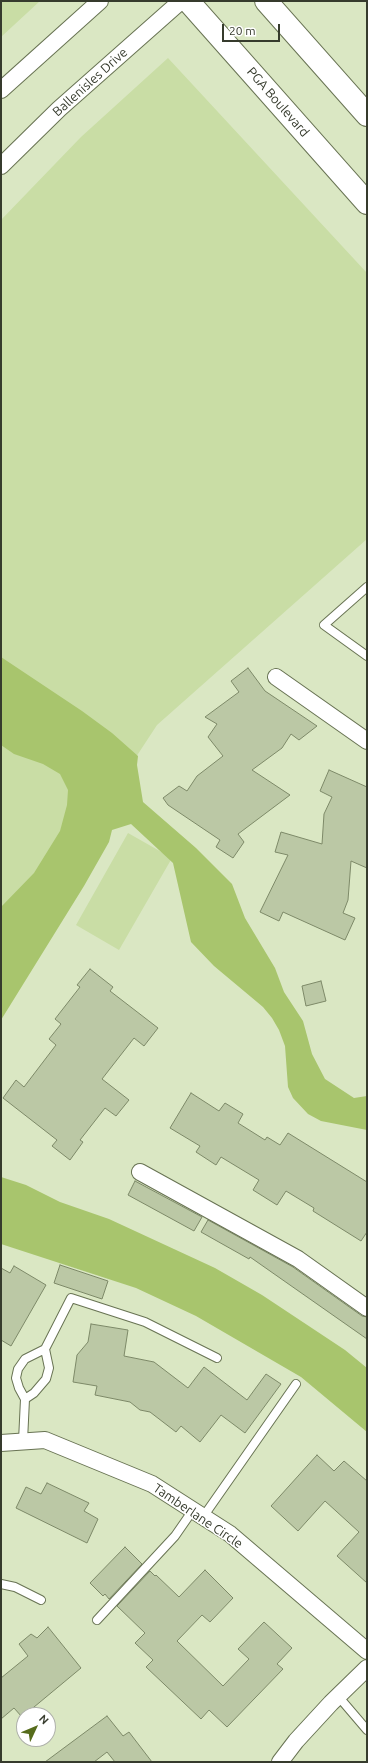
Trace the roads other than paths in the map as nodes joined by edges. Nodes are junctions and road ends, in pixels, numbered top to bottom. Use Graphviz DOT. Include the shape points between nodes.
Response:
graph roads {
  1 [pos="100,1"];
  2 [pos="181,1"];
  3 [pos="188,1"];
  4 [pos="266,1"];
  5 [pos="1,90"];
  6 [pos="367,115"];
  7 [pos="1,166"];
  8 [pos="367,203"];
  9 [pos="367,587"];
  10 [pos="367,656"];
  11 [pos="276,677"];
  12 [pos="367,741"];
  13 [pos="140,1172"];
  14 [pos="367,1308"];
  15 [pos="45,1349"];
  16 [pos="217,1358"];
  17 [pos="296,1384"];
  18 [pos="25,1399"];
  19 [pos="23,1441"];
  20 [pos="1,1443"];
  21 [pos="198,1513"];
  22 [pos="1,1584"];
  23 [pos="41,1600"];
  24 [pos="97,1620"];
  25 [pos="367,1651"];
  26 [pos="367,1668"];
  27 [pos="338,1696"];
  28 [pos="367,1730"];
  29 [pos="280,1762"];
  1 -- 5 [label="street"];
  2 -- 7 [label="street, Ballenisles Drive" via="59,109"];
  3 -- 8 [label="main road, PGA Boulevard"];
  4 -- 6 [label="main road"];
  9 -- 10 [label="lane" via="324,625"];
  11 -- 12 [label="street"];
  13 -- 14 [label="street" via="298,1258"];
  15 -- 16 [label="lane" via="71,1298 145,1322"];
  15 -- 18 [label="lane" via="49,1368 46,1379"];
  15 -- 18 [label="lane" via="25,1359 18,1369 16,1378"];
  17 -- 21 [label="lane"];
  18 -- 19 [label="lane"];
  19 -- 20 [label="street, Tamberlane Circle"];
  19 -- 21 [label="street, Tamberlane Circle" via="52,1442 152,1484"];
  21 -- 24 [label="lane"];
  21 -- 25 [label="street, Tamberlane Circle" via="230,1534"];
  22 -- 23 [label="lane" via="15,1587"];
  26 -- 27 [label="street"];
  27 -- 28 [label="lane"];
  27 -- 29 [label="street"];
}
